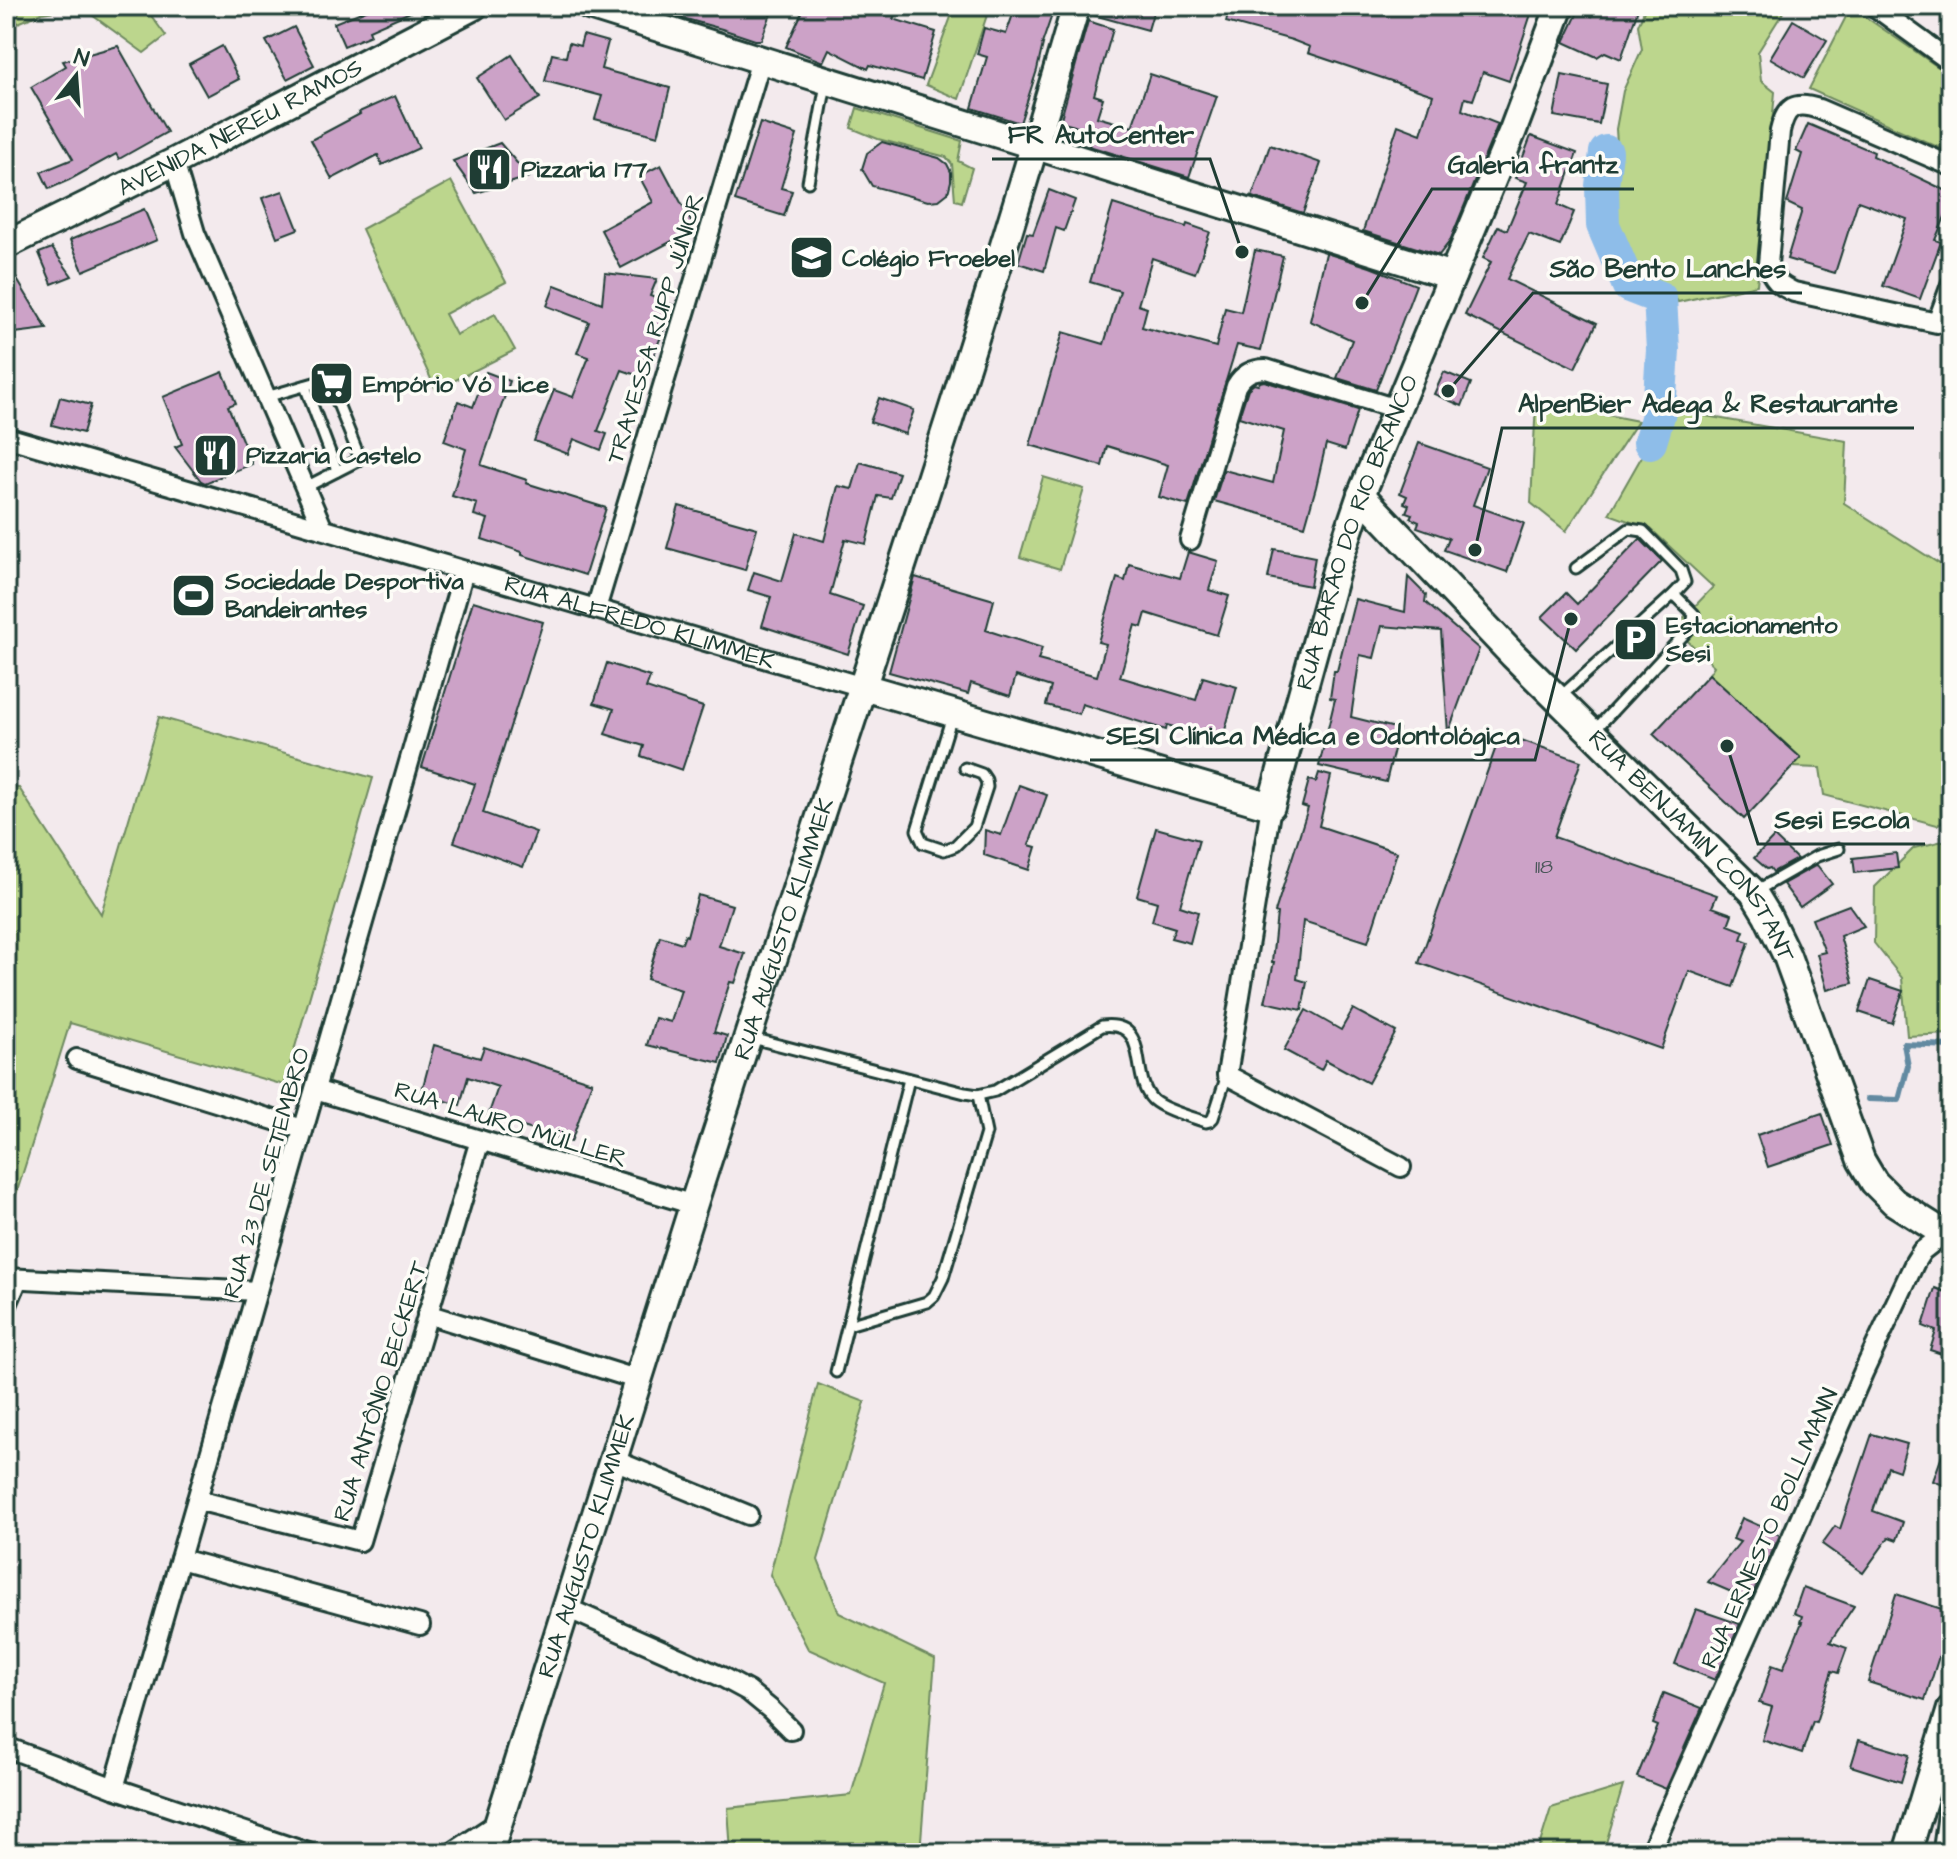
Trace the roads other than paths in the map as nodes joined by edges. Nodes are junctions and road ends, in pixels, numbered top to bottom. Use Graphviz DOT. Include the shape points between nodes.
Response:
graph roads {
  1 [pos="474,6"];
  2 [pos="589,6"];
  3 [pos="1076,6"];
  4 [pos="1560,6"];
  5 [pos="1874,6"];
  6 [pos="1950,59"];
  7 [pos="761,60"];
  8 [pos="826,81"];
  9 [pos="1035,146"];
  10 [pos="174,162"];
  11 [pos="1951,166"];
  12 [pos="808,182"];
  13 [pos="6,245"];
  14 [pos="1452,276"];
  15 [pos="1951,285"];
  16 [pos="305,386"];
  17 [pos="266,397"];
  18 [pos="1397,409"];
  19 [pos="6,437"];
  20 [pos="337,471"];
  21 [pos="304,488"];
  22 [pos="1361,495"];
  23 [pos="323,529"];
  24 [pos="1190,540"];
  25 [pos="1576,568"];
  26 [pos="464,571"];
  27 [pos="1674,594"];
  28 [pos="596,609"];
  29 [pos="863,687"];
  30 [pos="1558,699"];
  31 [pos="953,713"];
  32 [pos="1592,734"];
  33 [pos="965,768"];
  34 [pos="1271,806"];
  35 [pos="1839,849"];
  36 [pos="1753,892"];
  37 [pos="749,1037"];
  38 [pos="77,1059"];
  39 [pos="1227,1075"];
  40 [pos="909,1079"];
  41 [pos="315,1090"];
  42 [pos="978,1095"];
  43 [pos="303,1129"];
  44 [pos="480,1140"];
  45 [pos="1401,1167"];
  46 [pos="694,1205"];
  47 [pos="1949,1234"];
  48 [pos="12,1278"];
  49 [pos="257,1291"];
  50 [pos="6,1307"];
  51 [pos="427,1314"];
  52 [pos="848,1325"];
  53 [pos="836,1372"];
  54 [pos="639,1380"];
  55 [pos="614,1460"];
  56 [pos="197,1500"];
  57 [pos="748,1515"];
  58 [pos="180,1559"];
  59 [pos="567,1608"];
  60 [pos="420,1625"];
  61 [pos="1951,1709"];
  62 [pos="791,1730"];
  63 [pos="6,1747"];
  64 [pos="1951,1759"];
  65 [pos="114,1788"];
  66 [pos="499,1822"];
  67 [pos="308,1853"];
  68 [pos="452,1853"];
  69 [pos="489,1853"];
  70 [pos="1650,1853"];
  71 [pos="1907,1853"];
  72 [pos="1938,1853"];
  1 -- 10 [label="street, AVENIDA NEREU RAMOS"];
  2 -- 7 [label="street"];
  3 -- 9 [label="street, RUA AUGUSTO KLIMMEK"];
  4 -- 14 [label="street, RUA BARÃO DO RIO BRANCO"];
  5 -- 6 [label="street"];
  7 -- 8 [label="street"];
  7 -- 28 [label="street, TRAVESSA RUPP JÚNIOR"];
  8 -- 9 [label="street"];
  8 -- 12 [label="lane"];
  9 -- 14 [label="street"];
  9 -- 29 [label="street, RUA AUGUSTO KLIMMEK"];
  10 -- 13 [label="street, AVENIDA NEREU RAMOS"];
  10 -- 17 [label="street" via="195,233"];
  11 -- 15 [label="street" via="1819,109 1794,106 1780,131 1768,264 1776,281 1794,292 1937,323"];
  14 -- 18 [label="street, RUA BARÃO DO RIO BRANCO"];
  16 -- 17 [label="lane"];
  16 -- 20 [label="lane"];
  16 -- 20 [label="lane" via="330,384 359,452 357,461"];
  17 -- 21 [label="street"];
  18 -- 22 [label="street, RUA BARÃO DO RIO BRANCO"];
  18 -- 24 [label="street" via="1266,369 1248,372 1236,386"];
  19 -- 23 [label="street, RUA ALFREDO KLIMMEK"];
  20 -- 21 [label="lane"];
  21 -- 23 [label="street"];
  22 -- 30 [label="street, RUA BENJAMIN CONSTANT"];
  22 -- 34 [label="street, RUA BARÃO DO RIO BRANCO"];
  23 -- 26 [label="street, RUA ALFREDO KLIMMEK"];
  25 -- 27 [label="lane" via="1636,529 1681,570 1685,582"];
  26 -- 28 [label="street, RUA ALFREDO KLIMMEK"];
  26 -- 41 [label="street, RUA 23 DE SETEMBRO"];
  27 -- 30 [label="lane"];
  27 -- 32 [label="lane" via="1694,614 1692,626"];
  28 -- 29 [label="street, RUA ALFREDO KLIMMEK"];
  29 -- 31 [label="street, RUA ALFREDO KLIMMEK"];
  29 -- 37 [label="street, RUA AUGUSTO KLIMMEK"];
  30 -- 32 [label="street, RUA BENJAMIN CONSTANT"];
  31 -- 33 [label="lane" via="917,830 923,843 944,850 974,827 986,780"];
  31 -- 34 [label="street, RUA ALFREDO KLIMMEK"];
  32 -- 36 [label="street, RUA BENJAMIN CONSTANT"];
  34 -- 39 [label="street, RUA BARÃO DO RIO BRANCO"];
  35 -- 36 [label="lane"];
  36 -- 47 [label="street, RUA BENJAMIN CONSTANT" via="1787,956 1861,1160 1894,1202"];
  37 -- 40 [label="lane"];
  37 -- 46 [label="street, RUA AUGUSTO KLIMMEK"];
  38 -- 43 [label="street"];
  39 -- 42 [label="lane" via="1210,1121 1163,1106 1145,1088 1134,1040 1114,1025 1102,1026 995,1091"];
  39 -- 45 [label="street"];
  40 -- 42 [label="lane"];
  40 -- 52 [label="lane"];
  41 -- 43 [label="street, RUA 23 DE SETEMBRO"];
  41 -- 44 [label="street, RUA LAURO MÜLLER"];
  42 -- 52 [label="lane" via="986,1133 934,1296"];
  43 -- 49 [label="street, RUA 23 DE SETEMBRO"];
  44 -- 46 [label="street, RUA LAURO MÜLLER"];
  44 -- 51 [label="street, RUA ANTÔNIO BECKERT"];
  46 -- 54 [label="street, RUA AUGUSTO KLIMMEK"];
  47 -- 70 [label="street, RUA ERNESTO BOLLMANN" via="1922,1251 1915,1262"];
  48 -- 49 [label="street"];
  48 -- 50 [label="street"];
  49 -- 56 [label="street, RUA 23 DE SETEMBRO"];
  51 -- 54 [label="street"];
  51 -- 56 [label="street, RUA ANTÔNIO BECKERT" via="360,1541"];
  52 -- 53 [label="lane"];
  54 -- 55 [label="street, RUA AUGUSTO KLIMMEK"];
  55 -- 57 [label="street"];
  55 -- 59 [label="street, RUA AUGUSTO KLIMMEK"];
  56 -- 58 [label="street, RUA 23 DE SETEMBRO"];
  58 -- 60 [label="street"];
  58 -- 65 [label="street, RUA 23 DE SETEMBRO"];
  59 -- 62 [label="street" via="737,1685"];
  59 -- 66 [label="street, RUA AUGUSTO KLIMMEK"];
  61 -- 71 [label="street"];
  63 -- 65 [label="street"];
  64 -- 72 [label="lane"];
  65 -- 67 [label="street"];
  66 -- 68 [label="street"];
  66 -- 69 [label="street, RUA AUGUSTO KLIMMEK"];
}
